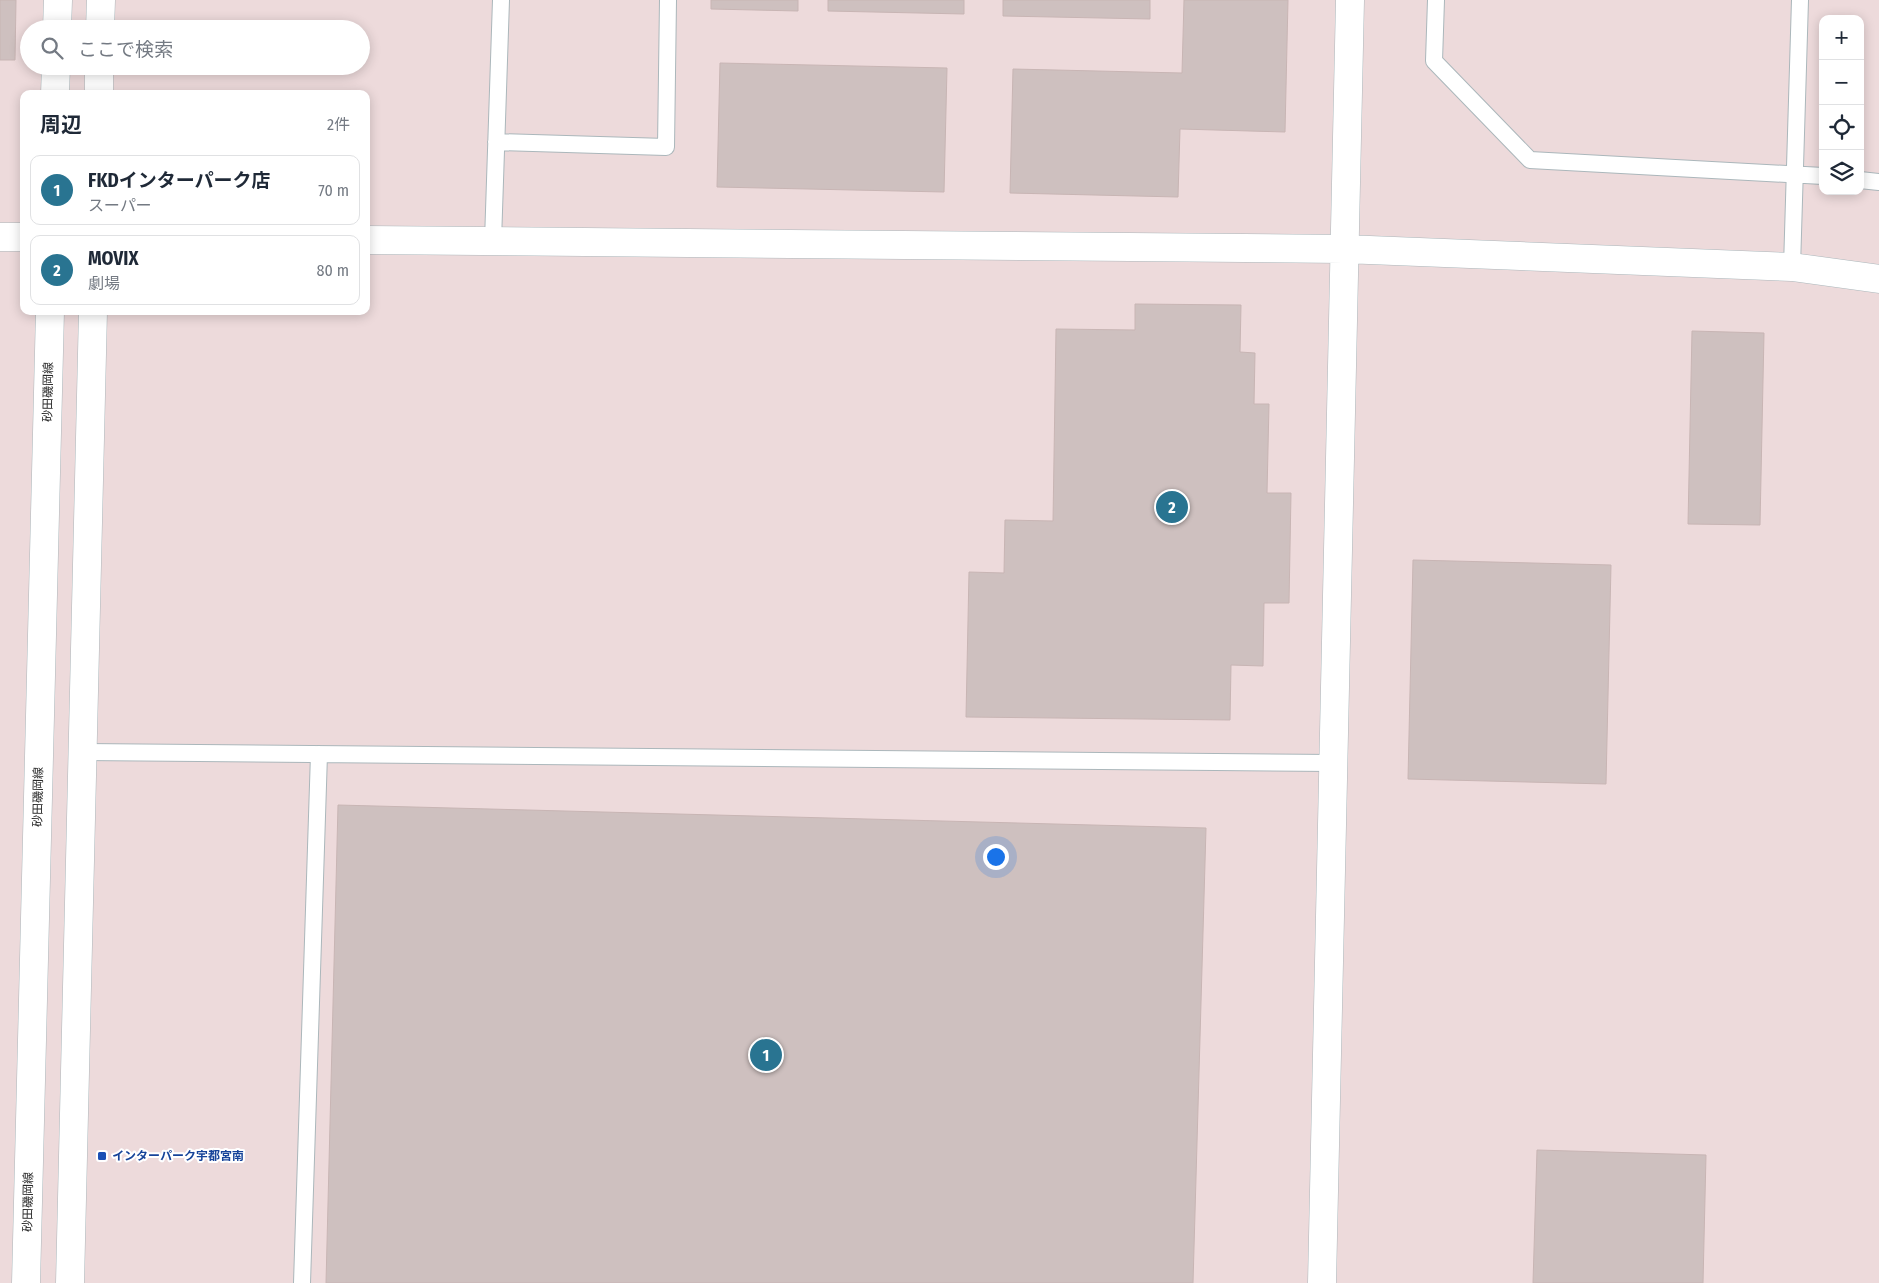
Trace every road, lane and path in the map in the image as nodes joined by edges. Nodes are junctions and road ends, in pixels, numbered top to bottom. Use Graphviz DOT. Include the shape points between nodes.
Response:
graph roads {
  1 [pos="58,0"];
  2 [pos="101,0"];
  3 [pos="500,0"];
  4 [pos="668,0"];
  5 [pos="1350,0"];
  6 [pos="1436,0"];
  7 [pos="1800,0"];
  8 [pos="57,20"];
  9 [pos="100,20"];
  10 [pos="56,75"];
  11 [pos="99,75"];
  12 [pos="55,90"];
  13 [pos="99,90"];
  14 [pos="496,142"];
  15 [pos="1795,172"];
  16 [pos="1819,175"];
  17 [pos="1864,180"];
  18 [pos="1879,182"];
  19 [pos="0,237"];
  20 [pos="20,237"];
  21 [pos="370,240"];
  22 [pos="493,241"];
  23 [pos="1344,249"];
  24 [pos="1792,267"];
  25 [pos="1879,279"];
  26 [pos="50,315"];
  27 [pos="94,315"];
  28 [pos="83,752"];
  29 [pos="320,754"];
  30 [pos="1333,763"];
  31 [pos="26,1283"];
  32 [pos="70,1283"];
  33 [pos="302,1283"];
  34 [pos="1322,1283"];
  1 -- 8 [label="street"];
  2 -- 9 [label="street"];
  3 -- 14 [label="lane"];
  4 -- 14 [label="lane" via="666,147"];
  5 -- 23 [label="street"];
  6 -- 15 [label="lane" via="1434,61 1530,160"];
  7 -- 15 [label="lane"];
  10 -- 12 [label="street"];
  11 -- 13 [label="street"];
  14 -- 22 [label="lane"];
  15 -- 16 [label="lane"];
  15 -- 24 [label="lane"];
  17 -- 18 [label="lane"];
  19 -- 20 [label="street"];
  21 -- 22 [label="street"];
  22 -- 23 [label="street"];
  23 -- 24 [label="street"];
  23 -- 30 [label="street"];
  24 -- 25 [label="street"];
  26 -- 31 [label="street, 砂田磯岡線"];
  27 -- 28 [label="street"];
  28 -- 29 [label="lane"];
  28 -- 32 [label="street"];
  29 -- 30 [label="lane"];
  29 -- 33 [label="lane"];
  30 -- 34 [label="street"];
}
